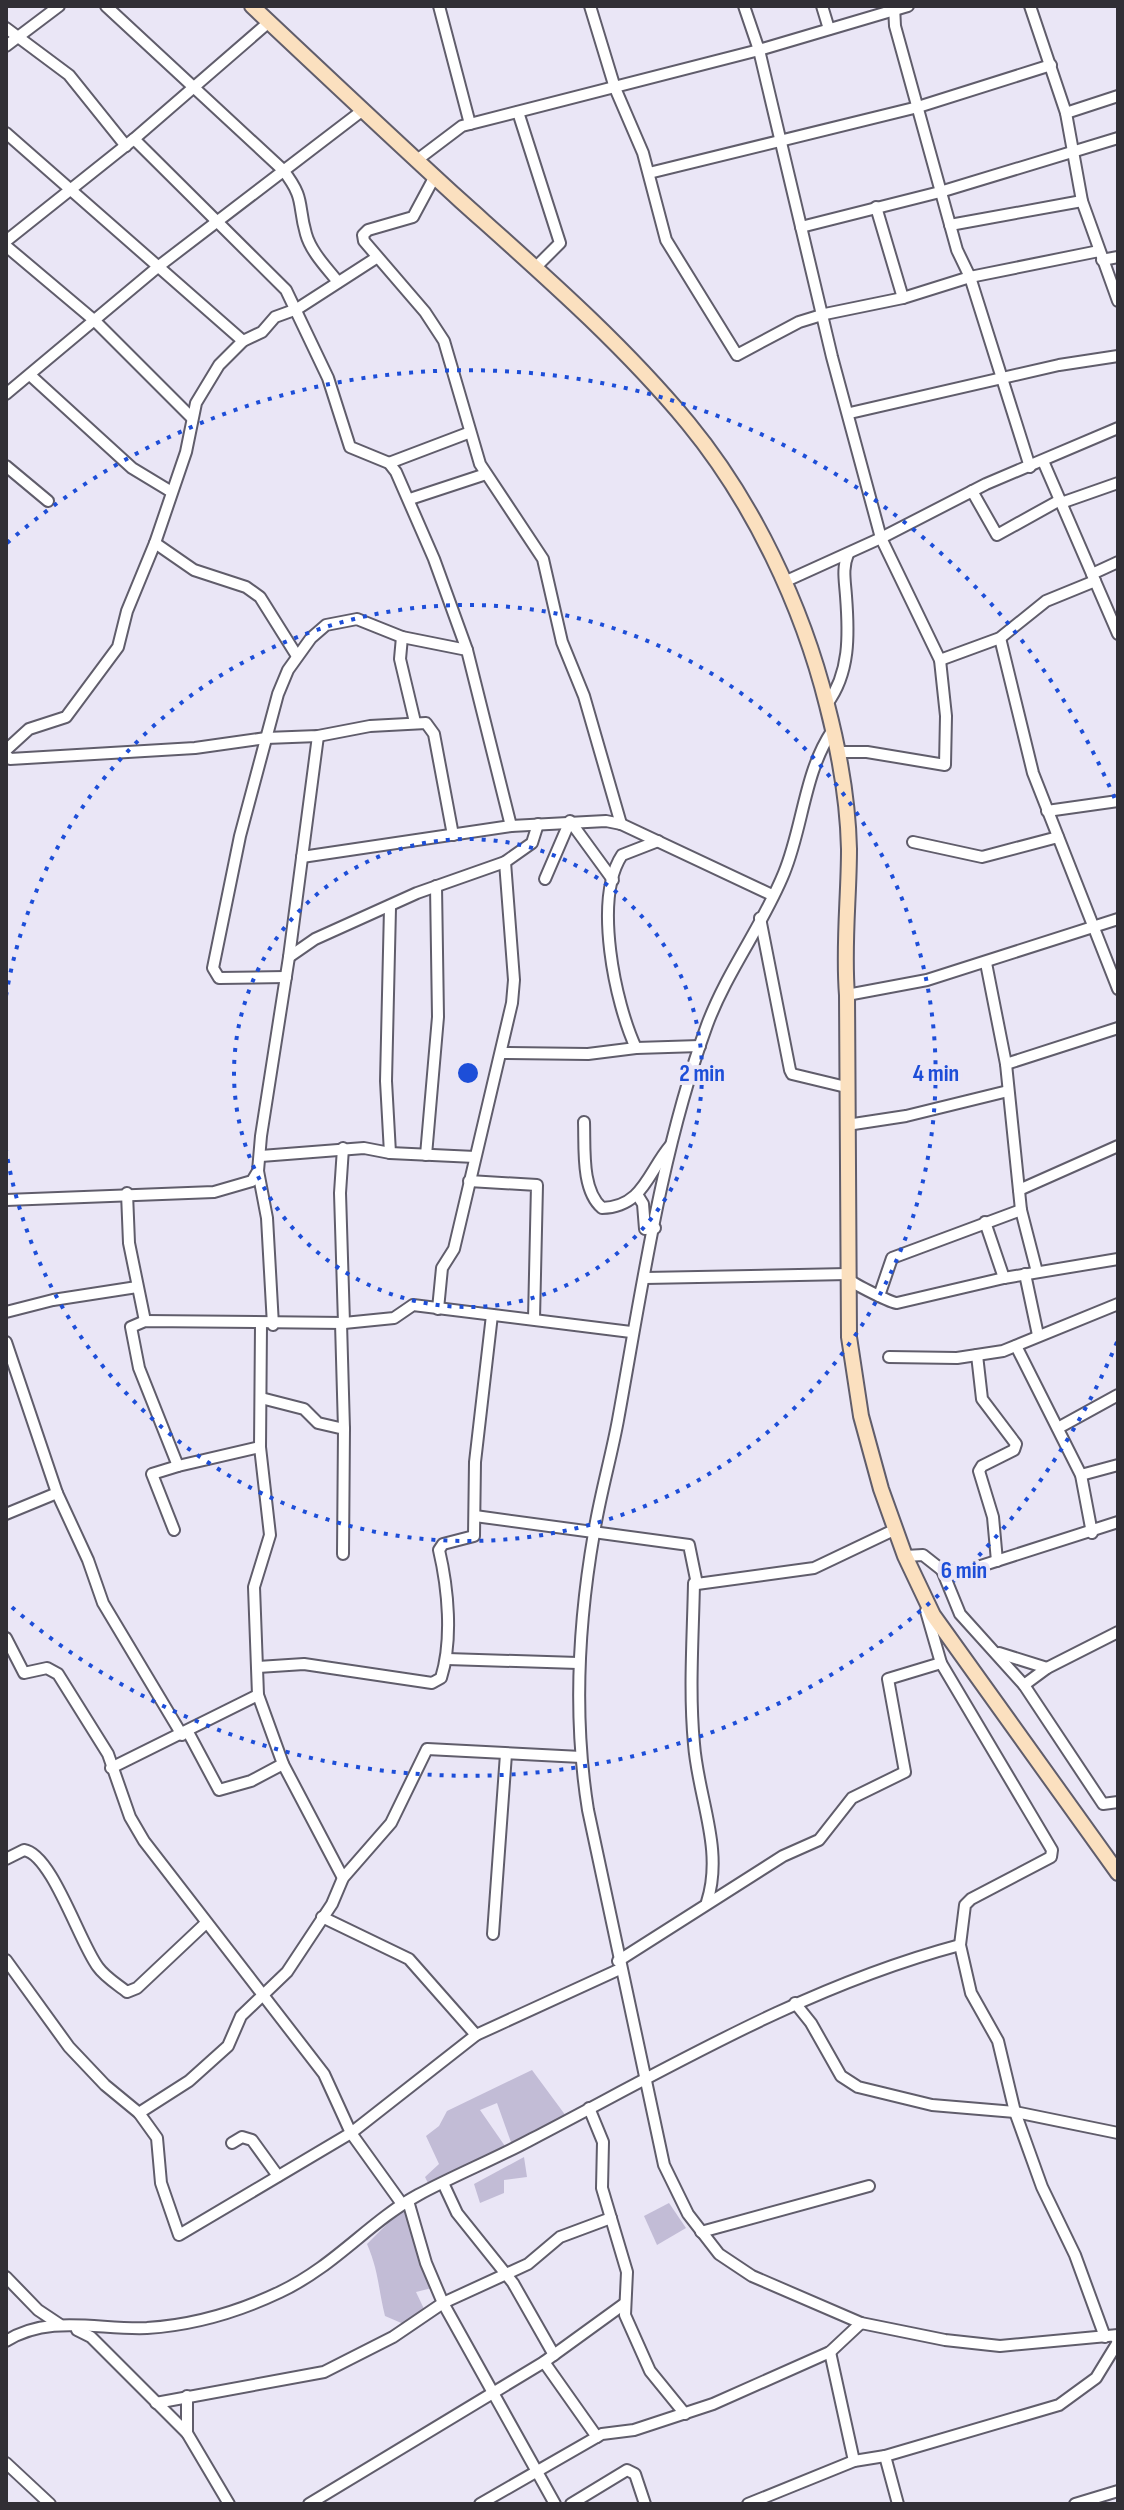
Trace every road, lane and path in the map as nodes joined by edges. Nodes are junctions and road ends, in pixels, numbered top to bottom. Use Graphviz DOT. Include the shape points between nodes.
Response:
graph roads {
  1 [pos="59,6"];
  2 [pos="106,6"];
  3 [pos="254,6"];
  4 [pos="439,6"];
  5 [pos="590,6"];
  6 [pos="744,6"];
  7 [pos="822,6"];
  8 [pos="908,6"];
  9 [pos="1030,6"];
  10 [pos="895,8"];
  11 [pos="269,22"];
  12 [pos="6,28"];
  13 [pos="829,29"];
  14 [pos="17,37"];
  15 [pos="6,46"];
  16 [pos="759,50"];
  17 [pos="1051,65"];
  18 [pos="194,87"];
  19 [pos="615,88"];
  20 [pos="1118,96"];
  21 [pos="918,107"];
  22 [pos="363,110"];
  23 [pos="518,112"];
  24 [pos="1066,113"];
  25 [pos="470,124"];
  26 [pos="6,133"];
  27 [pos="1118,138"];
  28 [pos="780,141"];
  29 [pos="130,142"];
  30 [pos="1070,152"];
  31 [pos="417,160"];
  32 [pos="283,170"];
  33 [pos="649,173"];
  34 [pos="435,176"];
  35 [pos="71,191"];
  36 [pos="940,192"];
  37 [pos="1082,201"];
  38 [pos="876,207"];
  39 [pos="216,221"];
  40 [pos="950,225"];
  41 [pos="801,227"];
  42 [pos="6,244"];
  43 [pos="1101,255"];
  44 [pos="1118,257"];
  45 [pos="376,258"];
  46 [pos="159,266"];
  47 [pos="535,268"];
  48 [pos="970,277"];
  49 [pos="338,282"];
  50 [pos="903,298"];
  51 [pos="1118,301"];
  52 [pos="297,309"];
  53 [pos="825,314"];
  54 [pos="95,321"];
  55 [pos="243,341"];
  56 [pos="1118,356"];
  57 [pos="30,375"];
  58 [pos="1001,377"];
  59 [pos="6,394"];
  60 [pos="850,413"];
  61 [pos="192,418"];
  62 [pos="1118,428"];
  63 [pos="468,433"];
  64 [pos="1043,461"];
  65 [pos="389,463"];
  66 [pos="6,466"];
  67 [pos="1030,467"];
  68 [pos="486,474"];
  69 [pos="1118,483"];
  70 [pos="170,491"];
  71 [pos="972,491"];
  72 [pos="410,499"];
  73 [pos="48,501"];
  74 [pos="1061,502"];
  75 [pos="881,538"];
  76 [pos="155,543"];
  77 [pos="848,554"];
  78 [pos="1118,562"];
  79 [pos="1094,578"];
  80 [pos="784,582"];
  81 [pos="1118,634"];
  82 [pos="402,637"];
  83 [pos="1000,638"];
  84 [pos="467,650"];
  85 [pos="297,656"];
  86 [pos="940,660"];
  87 [pos="827,704"];
  88 [pos="415,722"];
  89 [pos="832,731"];
  90 [pos="318,736"];
  91 [pos="266,738"];
  92 [pos="837,752"];
  93 [pos="7,758"];
  94 [pos="1118,801"];
  95 [pos="1047,811"];
  96 [pos="570,821"];
  97 [pos="538,824"];
  98 [pos="621,824"];
  99 [pos="511,826"];
  100 [pos="453,835"];
  101 [pos="1058,837"];
  102 [pos="658,841"];
  103 [pos="913,842"];
  104 [pos="302,857"];
  105 [pos="505,862"];
  106 [pos="545,879"];
  107 [pos="613,880"];
  108 [pos="436,886"];
  109 [pos="772,895"];
  110 [pos="390,908"];
  111 [pos="760,918"];
  112 [pos="1118,919"];
  113 [pos="1094,927"];
  114 [pos="289,957"];
  115 [pos="986,963"];
  116 [pos="286,977"];
  117 [pos="1118,989"];
  118 [pos="847,995"];
  119 [pos="1118,1028"];
  120 [pos="700,1046"];
  121 [pos="636,1048"];
  122 [pos="503,1053"];
  123 [pos="1006,1064"];
  124 [pos="846,1087"];
  125 [pos="1008,1091"];
  126 [pos="584,1122"];
  127 [pos="847,1125"];
  128 [pos="673,1143"];
  129 [pos="1118,1146"];
  130 [pos="343,1148"];
  131 [pos="390,1153"];
  132 [pos="426,1155"];
  133 [pos="261,1156"];
  134 [pos="475,1157"];
  135 [pos="258,1171"];
  136 [pos="469,1181"];
  137 [pos="1019,1190"];
  138 [pos="127,1193"];
  139 [pos="638,1196"];
  140 [pos="6,1200"];
  141 [pos="1021,1210"];
  142 [pos="985,1222"];
  143 [pos="655,1228"];
  144 [pos="1118,1259"];
  145 [pos="1037,1272"];
  146 [pos="1025,1274"];
  147 [pos="848,1277"];
  148 [pos="645,1278"];
  149 [pos="1004,1278"];
  150 [pos="137,1287"];
  151 [pos="879,1296"];
  152 [pos="1118,1304"];
  153 [pos="438,1309"];
  154 [pos="6,1312"];
  155 [pos="492,1315"];
  156 [pos="534,1319"];
  157 [pos="145,1321"];
  158 [pos="343,1323"];
  159 [pos="267,1325"];
  160 [pos="631,1332"];
  161 [pos="1038,1335"];
  162 [pos="6,1342"];
  163 [pos="1016,1346"];
  164 [pos="977,1355"];
  165 [pos="889,1357"];
  166 [pos="1118,1395"];
  167 [pos="261,1398"];
  168 [pos="1058,1428"];
  169 [pos="344,1429"];
  170 [pos="260,1447"];
  171 [pos="1118,1465"];
  172 [pos="178,1466"];
  173 [pos="1081,1475"];
  174 [pos="57,1493"];
  175 [pos="6,1514"];
  176 [pos="475,1516"];
  177 [pos="1118,1522"];
  178 [pos="896,1529"];
  179 [pos="174,1530"];
  180 [pos="1092,1533"];
  181 [pos="594,1534"];
  182 [pos="343,1554"];
  183 [pos="905,1556"];
  184 [pos="997,1561"];
  185 [pos="942,1570"];
  186 [pos="694,1583"];
  187 [pos="920,1590"];
  188 [pos="1116,1634"];
  189 [pos="6,1638"];
  190 [pos="996,1652"];
  191 [pos="447,1659"];
  192 [pos="578,1663"];
  193 [pos="941,1663"];
  194 [pos="258,1667"];
  195 [pos="1047,1668"];
  196 [pos="1024,1685"];
  197 [pos="258,1695"];
  198 [pos="185,1733"];
  199 [pos="506,1754"];
  200 [pos="581,1757"];
  201 [pos="283,1764"];
  202 [pos="111,1768"];
  203 [pos="1118,1802"];
  204 [pos="6,1859"];
  205 [pos="1118,1873"];
  206 [pos="343,1878"];
  207 [pos="707,1902"];
  208 [pos="322,1917"];
  209 [pos="206,1923"];
  210 [pos="493,1934"];
  211 [pos="960,1945"];
  212 [pos="6,1960"];
  213 [pos="619,1965"];
  214 [pos="264,1995"];
  215 [pos="795,2003"];
  216 [pos="476,2035"];
  217 [pos="643,2079"];
  218 [pos="589,2108"];
  219 [pos="1015,2112"];
  220 [pos="139,2113"];
  221 [pos="351,2133"];
  222 [pos="1118,2133"];
  223 [pos="232,2143"];
  224 [pos="278,2176"];
  225 [pos="443,2183"];
  226 [pos="869,2186"];
  227 [pos="405,2203"];
  228 [pos="611,2218"];
  229 [pos="701,2232"];
  230 [pos="506,2273"];
  231 [pos="6,2277"];
  232 [pos="443,2303"];
  233 [pos="624,2304"];
  234 [pos="38,2310"];
  235 [pos="861,2323"];
  236 [pos="59,2324"];
  237 [pos="72,2327"];
  238 [pos="31,2328"];
  239 [pos="99,2328"];
  240 [pos="1113,2336"];
  241 [pos="91,2337"];
  242 [pos="6,2341"];
  243 [pos="830,2352"];
  244 [pos="554,2355"];
  245 [pos="544,2362"];
  246 [pos="494,2392"];
  247 [pos="187,2396"];
  248 [pos="156,2403"];
  249 [pos="685,2414"];
  250 [pos="187,2433"];
  251 [pos="597,2437"];
  252 [pos="885,2456"];
  253 [pos="854,2461"];
  254 [pos="6,2463"];
  255 [pos="538,2472"];
  256 [pos="1118,2491"];
  257 [pos="50,2504"];
  258 [pos="229,2504"];
  259 [pos="309,2504"];
  260 [pos="480,2504"];
  261 [pos="555,2504"];
  262 [pos="571,2504"];
  263 [pos="645,2504"];
  264 [pos="748,2504"];
  265 [pos="898,2504"];
  266 [pos="1075,2504"];
  1 -- 14 [label="street"];
  2 -- 18 [label="street"];
  3 -- 11 [label="main road"];
  4 -- 25 [label="street"];
  5 -- 19 [label="street"];
  6 -- 16 [label="street"];
  7 -- 13 [label="street"];
  8 -- 10 [label="street"];
  9 -- 17 [label="street"];
  10 -- 13 [label="street"];
  10 -- 21 [label="street" via="895,26"];
  11 -- 18 [label="street"];
  11 -- 22 [label="main road"];
  12 -- 14 [label="street"];
  13 -- 16 [label="street"];
  14 -- 15 [label="street"];
  14 -- 29 [label="street" via="69,75"];
  16 -- 19 [label="street"];
  16 -- 28 [label="street"];
  17 -- 21 [label="street"];
  17 -- 24 [label="street"];
  18 -- 29 [label="street"];
  18 -- 32 [label="street"];
  19 -- 23 [label="street"];
  19 -- 33 [label="street"];
  20 -- 24 [label="street"];
  21 -- 28 [label="street"];
  21 -- 36 [label="street"];
  22 -- 31 [label="main road"];
  22 -- 32 [label="street"];
  23 -- 25 [label="street"];
  23 -- 47 [label="street" via="560,243"];
  24 -- 30 [label="street"];
  25 -- 31 [label="street"];
  26 -- 35 [label="street"];
  27 -- 30 [label="street"];
  28 -- 33 [label="street"];
  28 -- 41 [label="street"];
  29 -- 35 [label="street"];
  29 -- 39 [label="street"];
  30 -- 36 [label="street"];
  30 -- 37 [label="street"];
  31 -- 34 [label="main road"];
  32 -- 39 [label="street"];
  32 -- 49 [label="street" via="299,191 305,234"];
  33 -- 53 [label="street" via="674,257 733,352 744,353 788,327"];
  34 -- 45 [label="street" via="413,217 363,235"];
  34 -- 47 [label="main road"];
  35 -- 42 [label="street"];
  35 -- 46 [label="street"];
  36 -- 38 [label="street"];
  36 -- 40 [label="street"];
  37 -- 40 [label="street"];
  37 -- 43 [label="street"];
  38 -- 41 [label="street"];
  38 -- 50 [label="street"];
  39 -- 46 [label="street"];
  39 -- 52 [label="street" via="286,290"];
  40 -- 48 [label="street"];
  41 -- 53 [label="street"];
  42 -- 54 [label="street"];
  43 -- 44 [label="street"];
  43 -- 48 [label="street"];
  43 -- 51 [label="street"];
  45 -- 49 [label="street"];
  45 -- 63 [label="street" via="444,341"];
  46 -- 54 [label="street"];
  46 -- 55 [label="street"];
  47 -- 80 [label="main road" via="690,425"];
  48 -- 50 [label="street"];
  48 -- 58 [label="street"];
  49 -- 52 [label="street"];
  50 -- 53 [label="street"];
  52 -- 55 [label="street" via="275,317 262,332"];
  52 -- 65 [label="street" via="328,378 350,447"];
  53 -- 60 [label="street"];
  54 -- 57 [label="street"];
  54 -- 61 [label="street"];
  55 -- 61 [label="street" via="203,388"];
  56 -- 58 [label="street"];
  57 -- 59 [label="street"];
  57 -- 70 [label="street" via="132,468"];
  58 -- 60 [label="street"];
  58 -- 67 [label="street"];
  60 -- 75 [label="street"];
  61 -- 70 [label="street" via="186,452"];
  62 -- 64 [label="street"];
  63 -- 65 [label="street"];
  63 -- 68 [label="street"];
  64 -- 67 [label="street"];
  64 -- 74 [label="street"];
  65 -- 72 [label="street"];
  66 -- 73 [label="street"];
  67 -- 71 [label="street"];
  68 -- 72 [label="street"];
  68 -- 98 [label="street" via="543,559 562,642 584,696"];
  69 -- 74 [label="street"];
  70 -- 76 [label="street"];
  71 -- 74 [label="street" via="997,535"];
  71 -- 75 [label="street"];
  72 -- 84 [label="street"];
  74 -- 79 [label="street"];
  75 -- 77 [label="street"];
  75 -- 86 [label="street"];
  76 -- 85 [label="street" via="194,570 260,597"];
  76 -- 93 [label="street" via="118,647 66,717 29,729"];
  77 -- 80 [label="street"];
  77 -- 87 [label="street" via="843,574 845,665 839,688"];
  78 -- 79 [label="street"];
  79 -- 81 [label="street"];
  79 -- 83 [label="street" via="1046,601"];
  80 -- 87 [label="main road"];
  82 -- 84 [label="street"];
  82 -- 85 [label="street" via="357,619 340,620 326,625"];
  82 -- 88 [label="street" via="400,659"];
  83 -- 86 [label="street"];
  83 -- 95 [label="street"];
  84 -- 99 [label="street"];
  85 -- 91 [label="street" via="278,694"];
  86 -- 92 [label="street" via="945,765"];
  87 -- 89 [label="main road"];
  88 -- 90 [label="street"];
  88 -- 100 [label="street" via="426,723 434,734"];
  89 -- 92 [label="main road"];
  89 -- 109 [label="street" via="816,759 790,857"];
  90 -- 91 [label="street"];
  90 -- 104 [label="street"];
  91 -- 93 [label="street" via="195,748"];
  91 -- 116 [label="street" via="213,968 219,978"];
  92 -- 118 [label="main road" via="848,828 843,945"];
  94 -- 95 [label="street"];
  95 -- 101 [label="street"];
  96 -- 97 [label="street"];
  96 -- 98 [label="street"];
  96 -- 106 [label="street"];
  96 -- 107 [label="street"];
  97 -- 99 [label="street"];
  97 -- 105 [label="street" via="532,843"];
  98 -- 102 [label="street"];
  99 -- 100 [label="street"];
  100 -- 104 [label="street"];
  101 -- 103 [label="street" via="982,857"];
  101 -- 113 [label="street"];
  102 -- 107 [label="street" via="622,855"];
  102 -- 109 [label="street"];
  104 -- 114 [label="street"];
  105 -- 108 [label="street"];
  105 -- 122 [label="street" via="514,980"];
  107 -- 121 [label="street" via="611,965"];
  108 -- 110 [label="street"];
  108 -- 132 [label="street" via="438,1017"];
  109 -- 111 [label="street"];
  110 -- 114 [label="street" via="315,939"];
  110 -- 131 [label="street"];
  111 -- 120 [label="street" via="718,998"];
  111 -- 124 [label="street" via="790,1070"];
  112 -- 113 [label="street"];
  113 -- 115 [label="street"];
  113 -- 117 [label="street"];
  114 -- 116 [label="street"];
  115 -- 118 [label="street"];
  115 -- 123 [label="street"];
  116 -- 133 [label="street"];
  118 -- 124 [label="main road"];
  119 -- 123 [label="street"];
  120 -- 121 [label="street"];
  120 -- 128 [label="street"];
  121 -- 122 [label="street" via="588,1054"];
  122 -- 134 [label="street"];
  123 -- 125 [label="street"];
  124 -- 127 [label="main road"];
  125 -- 127 [label="street"];
  125 -- 137 [label="street"];
  126 -- 139 [label="street" via="593,1200 602,1208 618,1208"];
  127 -- 147 [label="main road"];
  128 -- 139 [label="street"];
  128 -- 143 [label="street"];
  129 -- 137 [label="street"];
  130 -- 131 [label="street"];
  130 -- 133 [label="street"];
  130 -- 158 [label="street"];
  131 -- 132 [label="street"];
  132 -- 134 [label="street"];
  133 -- 135 [label="street"];
  134 -- 136 [label="street"];
  135 -- 138 [label="street" via="252,1181 214,1192"];
  135 -- 159 [label="street" via="267,1218"];
  136 -- 153 [label="street" via="454,1249 442,1268"];
  136 -- 156 [label="street" via="537,1185"];
  137 -- 141 [label="street"];
  138 -- 140 [label="street"];
  138 -- 150 [label="street"];
  139 -- 143 [label="street" via="645,1229"];
  141 -- 142 [label="street"];
  141 -- 145 [label="street"];
  142 -- 149 [label="street"];
  142 -- 151 [label="street" via="892,1258"];
  143 -- 148 [label="street"];
  144 -- 145 [label="street"];
  145 -- 146 [label="street"];
  146 -- 149 [label="street"];
  146 -- 161 [label="street"];
  147 -- 148 [label="street"];
  147 -- 151 [label="street"];
  147 -- 178 [label="main road" via="851,1354 861,1416"];
  148 -- 160 [label="street"];
  149 -- 151 [label="street" via="897,1303"];
  150 -- 154 [label="street"];
  150 -- 157 [label="street"];
  152 -- 161 [label="street"];
  153 -- 155 [label="street"];
  153 -- 158 [label="street" via="413,1305 394,1318"];
  155 -- 156 [label="street"];
  155 -- 176 [label="street" via="475,1462"];
  156 -- 160 [label="street"];
  157 -- 159 [label="street"];
  157 -- 172 [label="street" via="129,1333"];
  158 -- 159 [label="street"];
  158 -- 169 [label="street"];
  159 -- 167 [label="street"];
  160 -- 181 [label="street"];
  161 -- 163 [label="street"];
  162 -- 174 [label="street"];
  163 -- 164 [label="street"];
  163 -- 168 [label="street"];
  164 -- 165 [label="street"];
  164 -- 184 [label="street" via="982,1399 1016,1444 979,1471 993,1517"];
  166 -- 168 [label="street"];
  167 -- 169 [label="street" via="304,1409 318,1423"];
  167 -- 170 [label="street"];
  168 -- 173 [label="street"];
  169 -- 182 [label="street"];
  170 -- 172 [label="street"];
  170 -- 194 [label="street" via="270,1535 254,1587"];
  171 -- 173 [label="street"];
  172 -- 179 [label="street" via="152,1474"];
  173 -- 180 [label="street"];
  174 -- 175 [label="street"];
  174 -- 198 [label="street" via="107,1613"];
  176 -- 181 [label="street"];
  176 -- 191 [label="street" via="474,1536 439,1546"];
  177 -- 180 [label="street"];
  178 -- 183 [label="main road"];
  178 -- 186 [label="street" via="814,1568"];
  180 -- 184 [label="street"];
  181 -- 186 [label="street" via="689,1545"];
  181 -- 192 [label="street"];
  183 -- 185 [label="street" via="923,1555"];
  183 -- 187 [label="main road"];
  184 -- 185 [label="street" via="962,1572"];
  185 -- 190 [label="street" via="960,1614"];
  186 -- 207 [label="street" via="693,1736 714,1851"];
  187 -- 193 [label="street"];
  187 -- 205 [label="main road" via="961,1658"];
  188 -- 195 [label="street"];
  189 -- 202 [label="street" via="24,1673 47,1668 58,1674 102,1742"];
  190 -- 195 [label="street"];
  190 -- 196 [label="street"];
  191 -- 192 [label="street"];
  191 -- 194 [label="street" via="441,1678 432,1683 304,1664"];
  192 -- 200 [label="street"];
  193 -- 207 [label="street" via="888,1679 905,1772 852,1798 819,1840"];
  193 -- 211 [label="street" via="1052,1854 971,1899 965,1905"];
  194 -- 197 [label="street"];
  195 -- 196 [label="street"];
  196 -- 203 [label="street" via="1103,1804"];
  197 -- 198 [label="street"];
  197 -- 201 [label="street"];
  198 -- 201 [label="street" via="219,1790"];
  198 -- 202 [label="street"];
  199 -- 200 [label="street"];
  199 -- 206 [label="street" via="427,1749 391,1823"];
  199 -- 210 [label="street"];
  200 -- 213 [label="street"];
  201 -- 206 [label="street"];
  202 -- 209 [label="street" via="136,1829"];
  204 -- 209 [label="street" via="24,1850 34,1854 99,1969 127,1992"];
  206 -- 208 [label="street"];
  207 -- 213 [label="street"];
  208 -- 214 [label="street" via="293,1965"];
  208 -- 216 [label="street" via="409,1959"];
  209 -- 214 [label="street"];
  211 -- 215 [label="street" via="895,1963"];
  211 -- 219 [label="street" via="971,1993 1004,2056"];
  212 -- 220 [label="street" via="69,2047"];
  213 -- 216 [label="street"];
  213 -- 217 [label="street"];
  214 -- 220 [label="street" via="241,2016 228,2046 189,2081"];
  214 -- 221 [label="street" via="324,2074"];
  215 -- 217 [label="street"];
  215 -- 219 [label="street" via="841,2076 858,2087 932,2105"];
  216 -- 221 [label="street"];
  217 -- 218 [label="street"];
  217 -- 229 [label="street" via="664,2165"];
  218 -- 225 [label="street"];
  218 -- 228 [label="street" via="603,2142 601,2179"];
  219 -- 222 [label="street"];
  219 -- 240 [label="street" via="1042,2187"];
  220 -- 224 [label="street" via="157,2138 161,2183 179,2235"];
  221 -- 224 [label="street"];
  221 -- 227 [label="street"];
  223 -- 224 [label="street" via="242,2137 252,2140"];
  225 -- 227 [label="street"];
  225 -- 230 [label="street" via="457,2213"];
  226 -- 229 [label="street"];
  227 -- 232 [label="street"];
  227 -- 239 [label="street" via="311,2276 235,2311 148,2328"];
  228 -- 230 [label="street" via="560,2237 528,2264"];
  228 -- 233 [label="street" via="627,2272"];
  229 -- 235 [label="street" via="719,2254 752,2276"];
  230 -- 232 [label="street"];
  230 -- 244 [label="street"];
  231 -- 234 [label="street"];
  232 -- 246 [label="street"];
  232 -- 247 [label="street" via="393,2337 324,2372"];
  233 -- 244 [label="street"];
  233 -- 249 [label="street" via="650,2371"];
  234 -- 236 [label="street"];
  234 -- 238 [label="street"];
  235 -- 240 [label="street" via="978,2344"];
  235 -- 243 [label="street"];
  236 -- 237 [label="street"];
  236 -- 238 [label="street"];
  237 -- 239 [label="street"];
  237 -- 241 [label="street"];
  238 -- 242 [label="street"];
  239 -- 241 [label="street"];
  240 -- 252 [label="street" via="1118,2342 1096,2378 1059,2405"];
  241 -- 248 [label="street"];
  243 -- 249 [label="street"];
  243 -- 253 [label="street"];
  244 -- 245 [label="street"];
  245 -- 246 [label="street"];
  245 -- 251 [label="street"];
  246 -- 255 [label="street"];
  246 -- 259 [label="street"];
  247 -- 248 [label="street"];
  247 -- 250 [label="street"];
  248 -- 250 [label="street"];
  249 -- 251 [label="street"];
  250 -- 258 [label="street"];
  251 -- 255 [label="street"];
  252 -- 253 [label="street"];
  252 -- 265 [label="street"];
  253 -- 264 [label="street"];
  254 -- 257 [label="street"];
  255 -- 260 [label="street"];
  255 -- 261 [label="street"];
  256 -- 266 [label="street"];
  262 -- 263 [label="street" via="627,2470 635,2474"];
}
